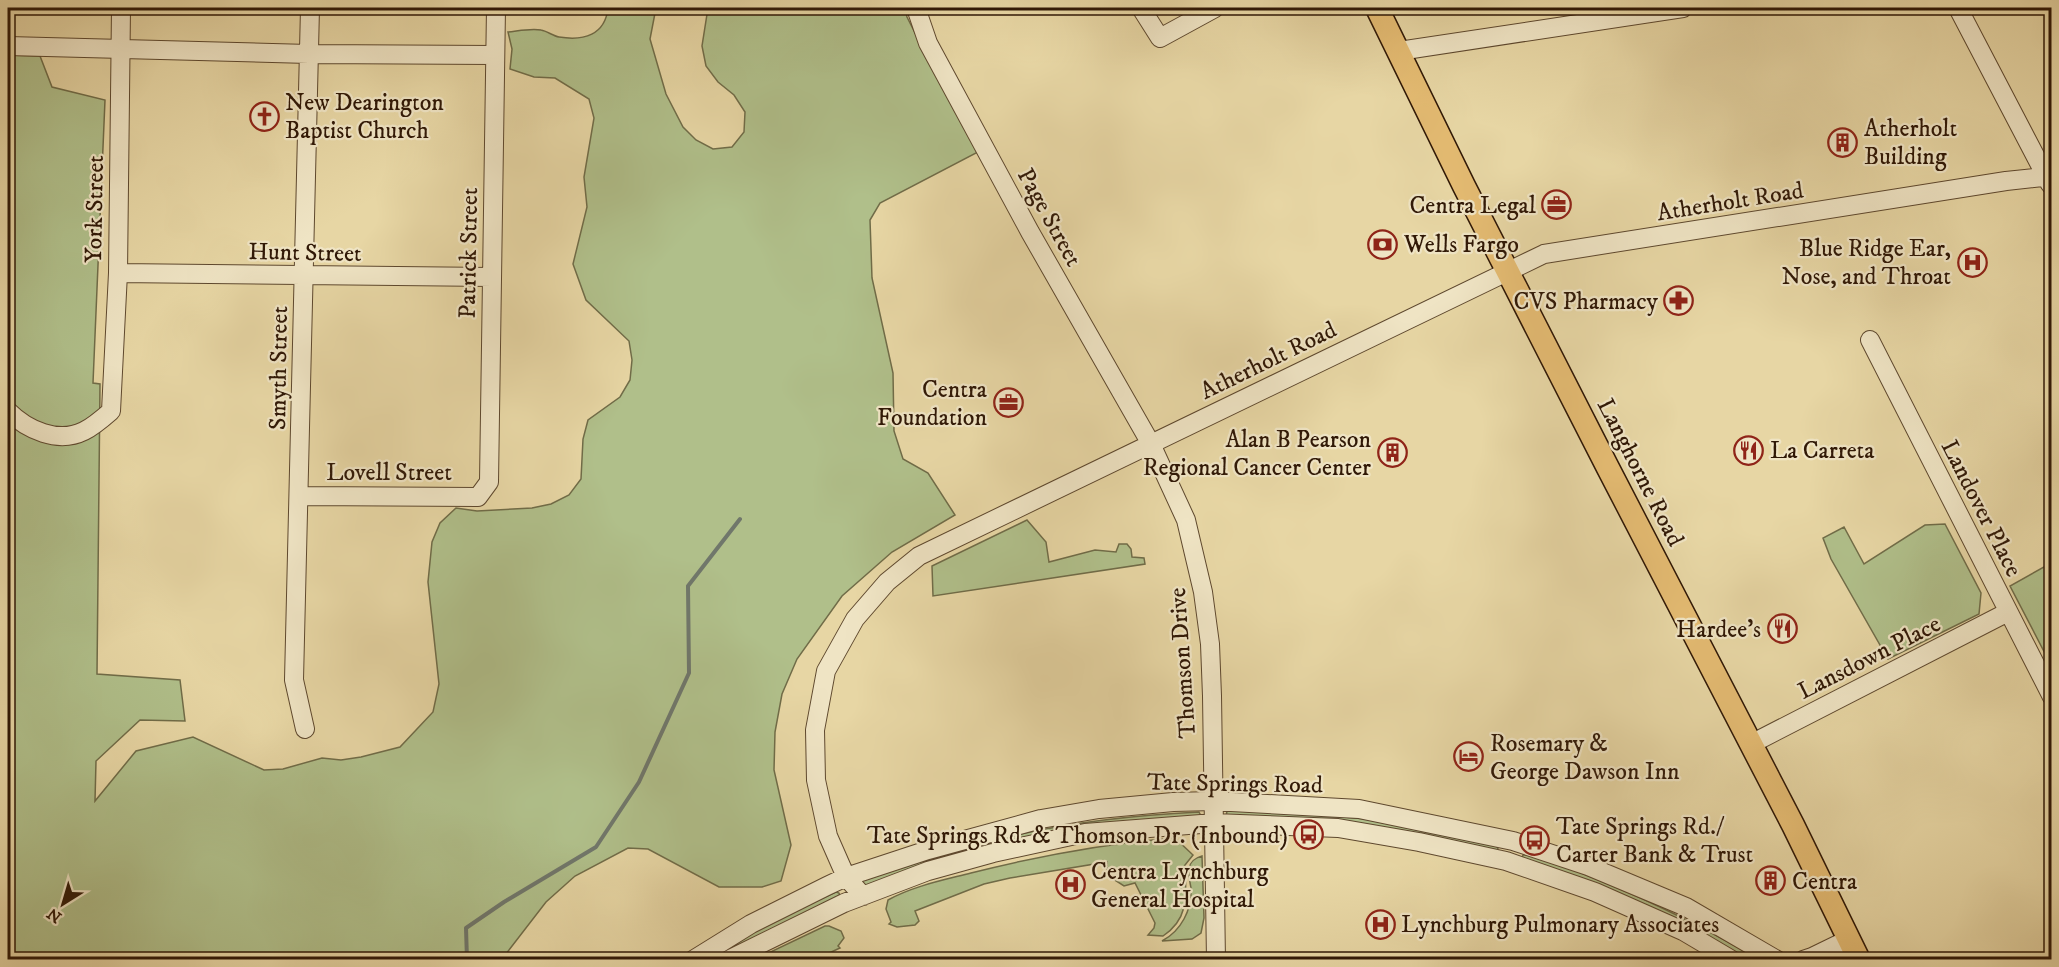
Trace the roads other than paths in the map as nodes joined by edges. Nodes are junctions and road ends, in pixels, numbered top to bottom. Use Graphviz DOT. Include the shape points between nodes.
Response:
graph roads {
  1 [pos="121,8"];
  2 [pos="310,8"];
  3 [pos="496,8"];
  4 [pos="916,8"];
  5 [pos="1141,8"];
  6 [pos="1215,8"];
  7 [pos="1377,8"];
  8 [pos="1683,8"];
  9 [pos="1958,8"];
  10 [pos="8,46"];
  11 [pos="120,48"];
  12 [pos="1400,51"];
  13 [pos="309,54"];
  14 [pos="495,55"];
  15 [pos="2050,180"];
  16 [pos="1509,270"];
  17 [pos="118,273"];
  18 [pos="303,276"];
  19 [pos="492,277"];
  20 [pos="1870,340"];
  21 [pos="8,411"];
  22 [pos="1151,444"];
  23 [pos="300,496"];
  24 [pos="478,497"];
  25 [pos="2008,612"];
  26 [pos="2052,697"];
  27 [pos="305,729"];
  28 [pos="1751,744"];
  29 [pos="1213,801"];
  30 [pos="1214,824"];
  31 [pos="846,877"];
  32 [pos="863,896"];
  33 [pos="844,903"];
  34 [pos="1849,939"];
  35 [pos="1774,959"];
  36 [pos="693,960"];
  37 [pos="728,960"];
  38 [pos="1216,960"];
  39 [pos="1732,960"];
  40 [pos="1803,960"];
  41 [pos="1860,960"];
  1 -- 11 [label="street, York Street"];
  2 -- 13 [label="street, Smyth Street"];
  3 -- 14 [label="street, Patrick Street"];
  4 -- 22 [label="street, Page Street" via="928,43"];
  5 -- 6 [label="street" via="1160,38"];
  7 -- 12 [label="main road, Langhorne Road"];
  8 -- 12 [label="street"];
  9 -- 15 [label="street"];
  10 -- 11 [label="street"];
  11 -- 13 [label="street"];
  11 -- 17 [label="street, York Street"];
  12 -- 16 [label="main road, Langhorne Road"];
  13 -- 14 [label="street"];
  13 -- 18 [label="street, Smyth Street"];
  14 -- 19 [label="street, Patrick Street"];
  15 -- 16 [label="street, Atherholt Road" via="2006,181 1544,254"];
  16 -- 22 [label="street, Atherholt Road"];
  16 -- 28 [label="main road, Langhorne Road"];
  17 -- 18 [label="street, Hunt Street"];
  17 -- 21 [label="street, York Street" via="111,411 84,431 51,436"];
  18 -- 19 [label="street, Hunt Street"];
  18 -- 23 [label="street, Smyth Street"];
  19 -- 24 [label="street, Patrick Street" via="489,482"];
  20 -- 25 [label="street, Landover Place"];
  22 -- 29 [label="street, Thomson Drive" via="1186,520 1203,592 1210,644"];
  22 -- 31 [label="street, Atherholt Road" via="919,556 887,582 855,619 826,671 815,730 816,780 828,836"];
  23 -- 24 [label="street, Lovell Street"];
  23 -- 27 [label="street, Smyth Street" via="294,680"];
  25 -- 26 [label="street, Landover Place"];
  25 -- 28 [label="street, Lansdown Place"];
  28 -- 34 [label="main road, Langhorne Road"];
  29 -- 30 [label="street, Thomson Drive"];
  29 -- 31 [label="street, Tate Springs Road" via="1099,809 1041,819"];
  29 -- 35 [label="street, Tate Springs Road" via="1359,809 1513,841 1588,866 1686,907"];
  30 -- 32 [label="street, Tate Springs Road" via="1085,833 993,853"];
  30 -- 38 [label="street, Thomson Drive"];
  30 -- 39 [label="street, Tate Springs Road" via="1338,828 1506,861 1595,892 1683,931"];
  31 -- 32 [label="street, Atherholt Road"];
  31 -- 33 [label="street, Atherholt Road"];
  31 -- 36 [label="street, Tate Springs Road" via="751,924"];
  32 -- 33 [label="street, Tate Springs Road"];
  33 -- 37 [label="street, Tate Springs Road"];
  34 -- 40 [label="street"];
  34 -- 41 [label="main road, Langhorne Road"];
}
